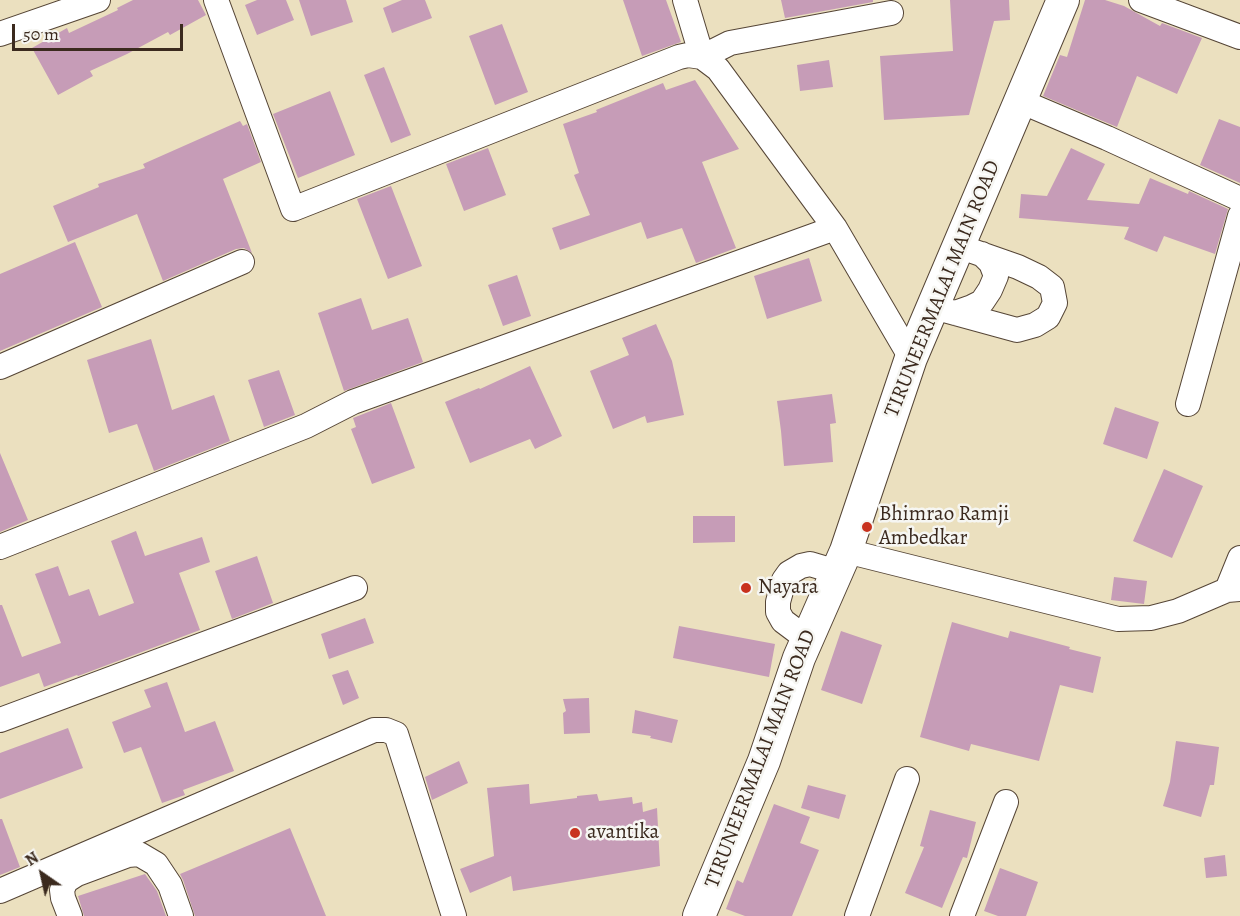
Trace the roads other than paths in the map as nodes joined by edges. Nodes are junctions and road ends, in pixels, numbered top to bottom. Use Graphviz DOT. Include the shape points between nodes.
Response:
graph roads {
  1 [pos="98,0"];
  2 [pos="216,0"];
  3 [pos="685,0"];
  4 [pos="1063,0"];
  5 [pos="1141,0"];
  6 [pos="891,13"];
  7 [pos="0,34"];
  8 [pos="1240,37"];
  9 [pos="702,57"];
  10 [pos="1020,101"];
  11 [pos="1240,199"];
  12 [pos="1240,216"];
  13 [pos="835,228"];
  14 [pos="970,250"];
  15 [pos="242,262"];
  16 [pos="944,310"];
  17 [pos="910,358"];
  18 [pos="0,367"];
  19 [pos="1188,404"];
  20 [pos="0,547"];
  21 [pos="1240,558"];
  22 [pos="842,561"];
  23 [pos="355,588"];
  24 [pos="1234,589"];
  25 [pos="803,648"];
  26 [pos="0,720"];
  27 [pos="907,779"];
  28 [pos="1006,802"];
  29 [pos="0,891"];
  30 [pos="70,916"];
  31 [pos="181,916"];
  32 [pos="454,916"];
  33 [pos="699,916"];
  34 [pos="857,916"];
  35 [pos="962,916"];
  1 -- 7 [label="street"];
  2 -- 9 [label="street" via="293,209 679,57"];
  3 -- 9 [label="street"];
  4 -- 10 [label="main road, TIRUNEERMALAI MAIN ROAD"];
  5 -- 8 [label="street"];
  6 -- 9 [label="street" via="730,44"];
  9 -- 13 [label="street" via="718,69"];
  10 -- 11 [label="street"];
  10 -- 14 [label="main road, TIRUNEERMALAI MAIN ROAD"];
  12 -- 19 [label="street"];
  13 -- 17 [label="street"];
  13 -- 20 [label="street" via="353,402 306,426"];
  14 -- 16 [label="main road, TIRUNEERMALAI MAIN ROAD"];
  14 -- 16 [label="street" via="991,263 996,276 990,290 982,302 972,307"];
  14 -- 16 [label="street" via="1039,277 1052,287 1055,303 1047,317 1017,330"];
  15 -- 18 [label="street"];
  16 -- 17 [label="main road, TIRUNEERMALAI MAIN ROAD"];
  17 -- 22 [label="main road, TIRUNEERMALAI MAIN ROAD"];
  21 -- 24 [label="street"];
  22 -- 24 [label="street" via="1118,620 1178,611"];
  22 -- 25 [label="main road, TIRUNEERMALAI MAIN ROAD"];
  22 -- 25 [label="street" via="801,566 784,580 778,612"];
  23 -- 26 [label="street"];
  25 -- 33 [label="main road, TIRUNEERMALAI MAIN ROAD" via="764,761"];
  27 -- 34 [label="street"];
  28 -- 35 [label="street"];
  29 -- 32 [label="street" via="374,730 386,730 396,734"];
  30 -- 31 [label="street" via="62,890 66,881 139,854 156,864 170,885"];
}
